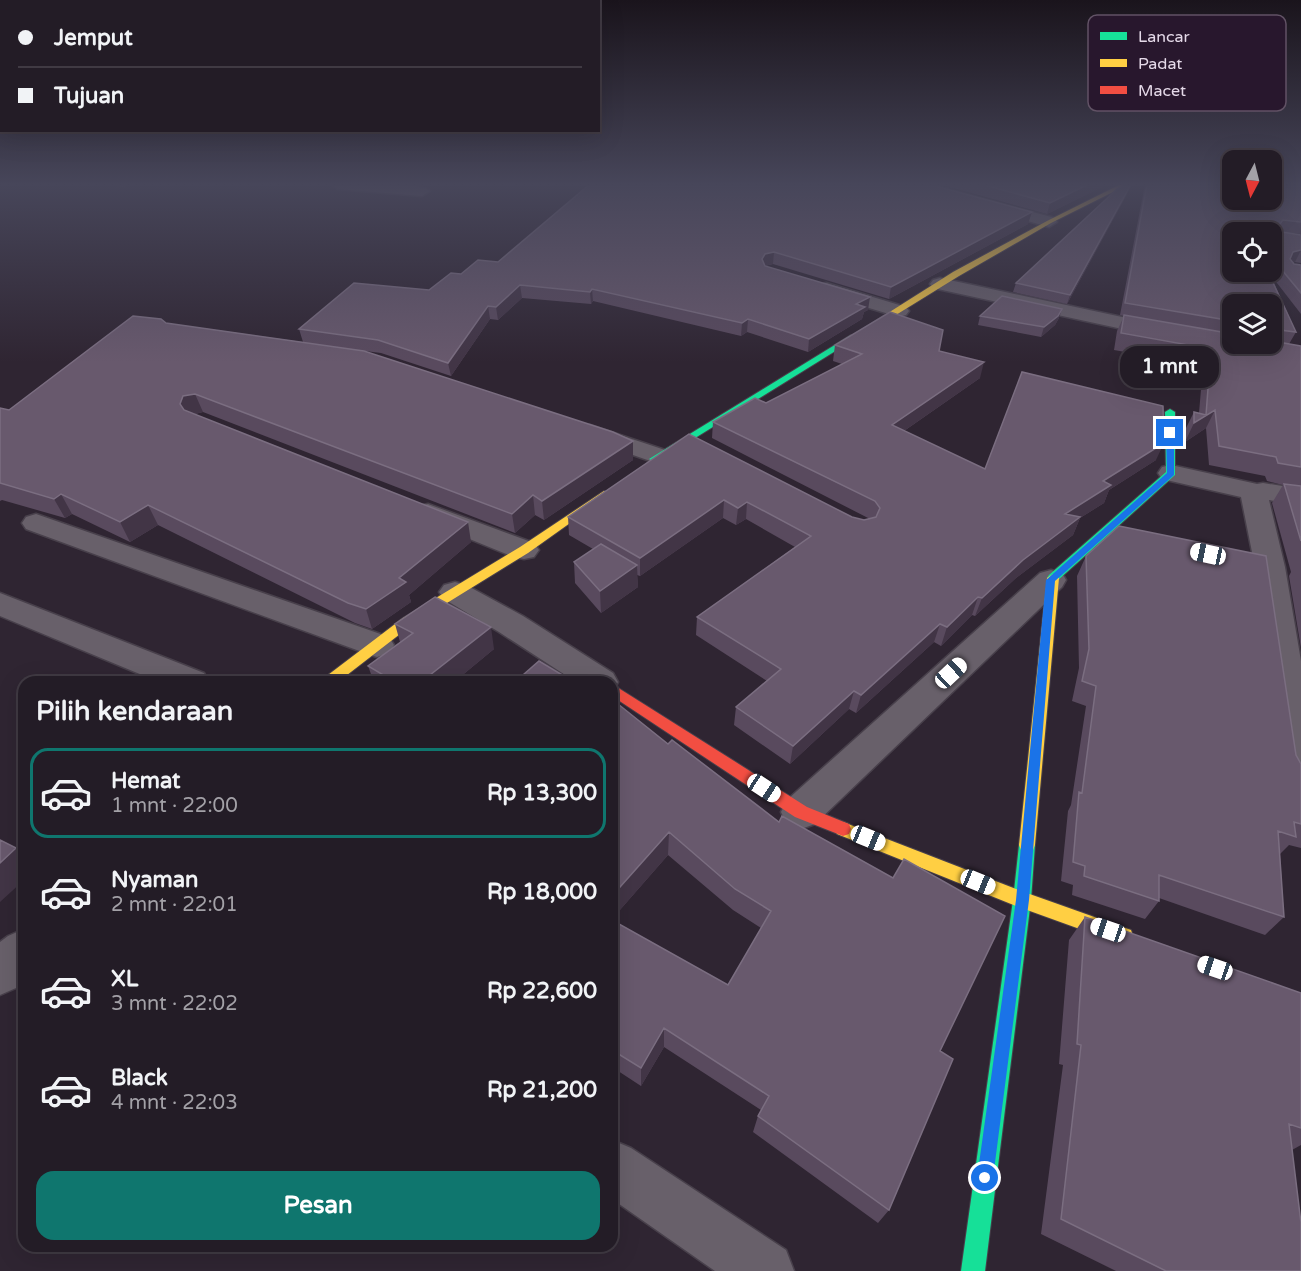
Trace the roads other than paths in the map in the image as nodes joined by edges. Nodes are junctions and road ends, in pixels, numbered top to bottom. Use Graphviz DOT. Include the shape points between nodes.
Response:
graph roads {
  1 [pos="1012,243"];
  2 [pos="803,282"];
  3 [pos="940,284"];
  4 [pos="898,311"];
  5 [pos="1189,336"];
  6 [pos="1170,412"];
  7 [pos="573,426"];
  8 [pos="687,438"];
  9 [pos="717,454"];
  10 [pos="659,456"];
  11 [pos="639,469"];
  12 [pos="1171,473"];
  13 [pos="620,483"];
  14 [pos="1255,492"];
  15 [pos="1301,497"];
  16 [pos="402,502"];
  17 [pos="36,523"];
  18 [pos="1103,532"];
  19 [pos="1137,539"];
  20 [pos="524,550"];
  21 [pos="1237,560"];
  22 [pos="1270,567"];
  23 [pos="1051,580"];
  24 [pos="455,592"];
  25 [pos="0,604"];
  26 [pos="377,645"];
  27 [pos="177,676"];
  28 [pos="337,676"];
  29 [pos="593,676"];
  30 [pos="618,693"];
  31 [pos="1301,774"];
  32 [pos="801,812"];
  33 [pos="1022,900"];
  34 [pos="1134,939"];
  35 [pos="18,956"];
  36 [pos="0,972"];
  37 [pos="618,1171"];
  38 [pos="765,1271"];
  39 [pos="973,1271"];
  1 -- 3 [label="street"];
  2 -- 4 [label="street"];
  3 -- 4 [label="street"];
  3 -- 5 [label="street"];
  4 -- 8 [label="street"];
  6 -- 12 [label="street"];
  7 -- 10 [label="street"];
  8 -- 9 [label="street"];
  8 -- 10 [label="street"];
  10 -- 11 [label="street"];
  12 -- 14 [label="street"];
  12 -- 18 [label="street"];
  13 -- 20 [label="street"];
  14 -- 15 [label="street"];
  14 -- 22 [label="street"];
  16 -- 20 [label="street"];
  17 -- 26 [label="street"];
  18 -- 19 [label="street"];
  18 -- 23 [label="street"];
  20 -- 24 [label="street"];
  21 -- 22 [label="street"];
  22 -- 31 [label="street"];
  23 -- 32 [label="street"];
  23 -- 33 [label="street"];
  24 -- 26 [label="street"];
  24 -- 29 [label="street"];
  25 -- 27 [label="street"];
  26 -- 28 [label="street"];
  30 -- 32 [label="street"];
  32 -- 33 [label="street"];
  33 -- 34 [label="street"];
  33 -- 39 [label="street"];
  35 -- 36 [label="street"];
  37 -- 38 [label="street"];
}
